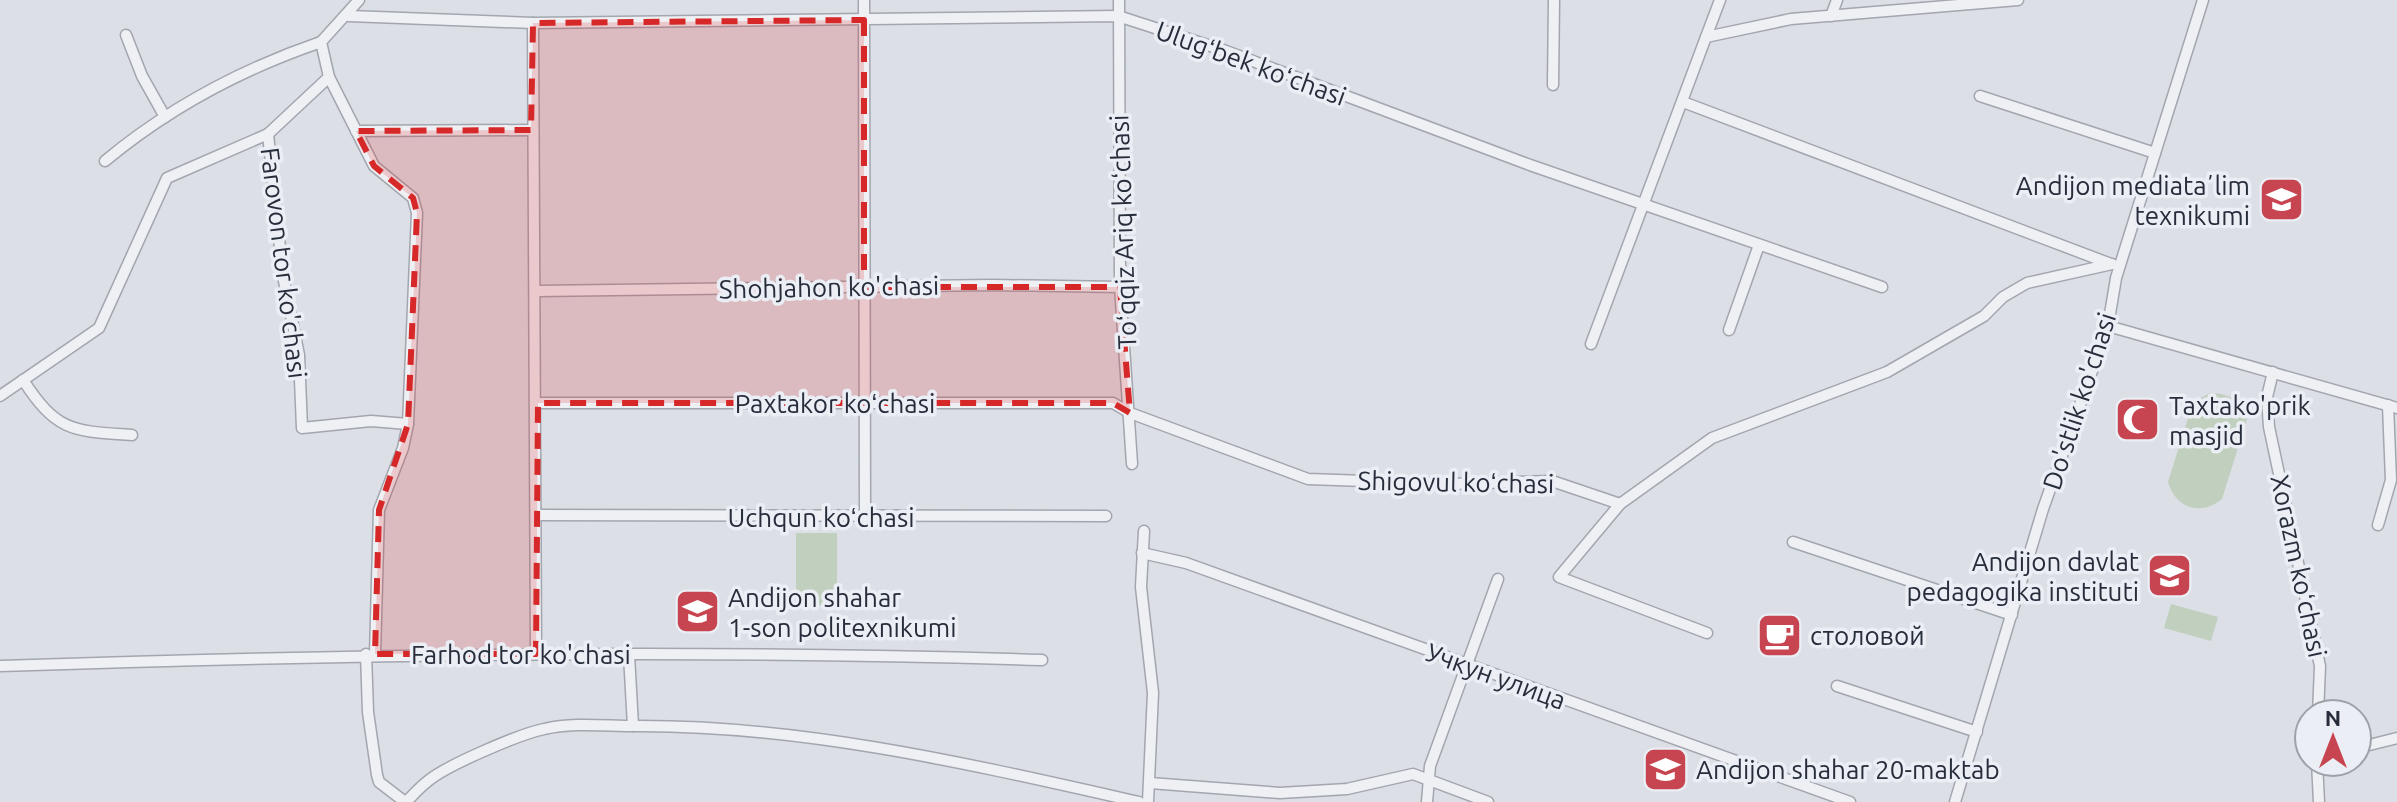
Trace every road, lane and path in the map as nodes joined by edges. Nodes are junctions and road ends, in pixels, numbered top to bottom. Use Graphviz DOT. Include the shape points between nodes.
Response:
graph roads {
  1 [pos="359,0"];
  2 [pos="864,0"];
  3 [pos="1119,0"];
  4 [pos="1554,0"];
  5 [pos="1720,0"];
  6 [pos="1837,0"];
  7 [pos="2018,0"];
  8 [pos="2203,0"];
  9 [pos="1947,2"];
  10 [pos="349,16"];
  11 [pos="1118,16"];
  12 [pos="1831,16"];
  13 [pos="864,20"];
  14 [pos="533,23"];
  15 [pos="126,35"];
  16 [pos="1706,37"];
  17 [pos="321,42"];
  18 [pos="329,77"];
  19 [pos="1553,85"];
  20 [pos="1980,96"];
  21 [pos="1683,102"];
  22 [pos="165,117"];
  23 [pos="531,130"];
  24 [pos="356,131"];
  25 [pos="268,134"];
  26 [pos="2155,153"];
  27 [pos="105,161"];
  28 [pos="1642,205"];
  29 [pos="1759,245"];
  30 [pos="2116,266"];
  31 [pos="864,287"];
  32 [pos="1120,287"];
  33 [pos="1882,287"];
  34 [pos="537,291"];
  35 [pos="2108,326"];
  36 [pos="1729,330"];
  37 [pos="1591,344"];
  38 [pos="2273,372"];
  39 [pos="23,380"];
  40 [pos="0,396"];
  41 [pos="538,403"];
  42 [pos="865,403"];
  43 [pos="2392,406"];
  44 [pos="1130,413"];
  45 [pos="408,424"];
  46 [pos="132,435"];
  47 [pos="1132,464"];
  48 [pos="1620,504"];
  49 [pos="536,515"];
  50 [pos="1106,516"];
  51 [pos="865,517"];
  52 [pos="2378,525"];
  53 [pos="1144,531"];
  54 [pos="1793,542"];
  55 [pos="1142,553"];
  56 [pos="1498,579"];
  57 [pos="2012,615"];
  58 [pos="1707,633"];
  59 [pos="371,654"];
  60 [pos="536,654"];
  61 [pos="629,655"];
  62 [pos="1042,660"];
  63 [pos="0,666"];
  64 [pos="1468,666"];
  65 [pos="1837,686"];
  66 [pos="2319,698"];
  67 [pos="633,726"];
  68 [pos="1977,732"];
  69 [pos="2397,738"];
  70 [pos="2373,744"];
  71 [pos="1427,777"];
  72 [pos="2318,778"];
  73 [pos="1150,783"];
  74 [pos="406,802"];
  75 [pos="1139,802"];
  76 [pos="1148,802"];
  77 [pos="1427,802"];
  78 [pos="1488,802"];
  79 [pos="1850,802"];
  80 [pos="1955,802"];
  81 [pos="2319,802"];
  1 -- 10 [label="street"];
  2 -- 13 [label="street"];
  3 -- 11 [label="street, Toʻqqiz Ariq koʻchasi"];
  4 -- 19 [label="street"];
  5 -- 16 [label="street"];
  6 -- 12 [label="street"];
  7 -- 9 [label="street"];
  8 -- 26 [label="street, Do'stlik ko'chasi"];
  9 -- 12 [label="street"];
  10 -- 14 [label="street, Ulugʻbek koʻchasi"];
  10 -- 17 [label="street"];
  11 -- 13 [label="street, Ulugʻbek koʻchasi"];
  11 -- 28 [label="street, Ulugʻbek koʻchasi"];
  11 -- 32 [label="street, Toʻqqiz Ariq koʻchasi"];
  12 -- 16 [label="street"];
  13 -- 14 [label="street, Ulugʻbek koʻchasi"];
  13 -- 31 [label="street"];
  14 -- 23 [label="street"];
  15 -- 22 [label="street"];
  16 -- 21 [label="street"];
  17 -- 18 [label="street"];
  17 -- 22 [label="street" via="228,78"];
  18 -- 24 [label="street"];
  18 -- 25 [label="street"];
  20 -- 26 [label="street"];
  21 -- 28 [label="street"];
  21 -- 30 [label="street"];
  22 -- 27 [label="street"];
  23 -- 24 [label="street"];
  23 -- 34 [label="street"];
  24 -- 45 [label="street" via="374,166 413,198 417,213"];
  25 -- 39 [label="street" via="167,178 99,328"];
  25 -- 45 [label="street, Farovon tor ko'chasi" via="283,276 299,355 302,428 371,421"];
  26 -- 30 [label="street, Do'stlik ko'chasi"];
  28 -- 29 [label="street, Ulugʻbek koʻchasi"];
  28 -- 37 [label="street"];
  29 -- 33 [label="street, Ulugʻbek koʻchasi"];
  29 -- 36 [label="street"];
  30 -- 35 [label="street, Do'stlik ko'chasi"];
  30 -- 48 [label="street" via="2027,283 1984,316 1887,372 1712,438"];
  31 -- 32 [label="street, Shohjahon ko'chasi"];
  31 -- 34 [label="street, Shohjahon ko'chasi"];
  31 -- 42 [label="street"];
  32 -- 44 [label="street, Toʻqqiz Ariq koʻchasi"];
  34 -- 41 [label="street"];
  35 -- 38 [label="street"];
  35 -- 57 [label="street, Do'stlik ko'chasi"];
  38 -- 43 [label="street"];
  38 -- 66 [label="street, Xorazm koʻchasi" via="2267,397 2269,427 2320,666"];
  39 -- 40 [label="street"];
  39 -- 46 [label="street" via="53,421 89,432"];
  41 -- 42 [label="street, Paxtakor koʻchasi"];
  41 -- 49 [label="street"];
  42 -- 44 [label="street, Paxtakor koʻchasi" via="1113,403"];
  42 -- 51 [label="street"];
  43 -- 52 [label="street" via="2391,480"];
  44 -- 47 [label="street, Toʻqqiz Ariq koʻchasi"];
  44 -- 48 [label="street, Shigovul koʻchasi" via="1308,479 1552,481"];
  45 -- 59 [label="street" via="379,510"];
  48 -- 58 [label="street" via="1559,577"];
  49 -- 51 [label="street, Uchqun koʻchasi"];
  49 -- 60 [label="street"];
  50 -- 51 [label="street, Uchqun koʻchasi"];
  53 -- 55 [label="street"];
  54 -- 57 [label="street"];
  55 -- 64 [label="street, Учкун улица" via="1186,563"];
  55 -- 73 [label="street" via="1153,693"];
  56 -- 64 [label="street"];
  57 -- 68 [label="street, Do'stlik ko'chasi"];
  59 -- 60 [label="street, Farhod tor ko'chasi"];
  59 -- 63 [label="street, Farhod tor ko'chasi"];
  59 -- 74 [label="street" via="368,712 377,775"];
  60 -- 61 [label="street, Farhod tor ko'chasi"];
  61 -- 62 [label="street, Farhod tor ko'chasi"];
  61 -- 67 [label="street"];
  64 -- 71 [label="street"];
  64 -- 79 [label="street, Учкун улица"];
  65 -- 68 [label="street"];
  67 -- 74 [label="street" via="543,729 429,779"];
  67 -- 75 [label="street" via="712,725 786,734 948,761"];
  68 -- 80 [label="street, Do'stlik ko'chasi"];
  69 -- 70 [label="street"];
  71 -- 73 [label="street" via="1413,774 1347,789 1280,793"];
  71 -- 77 [label="street"];
  71 -- 78 [label="street"];
  72 -- 81 [label="street"];
  73 -- 76 [label="street"];
}
